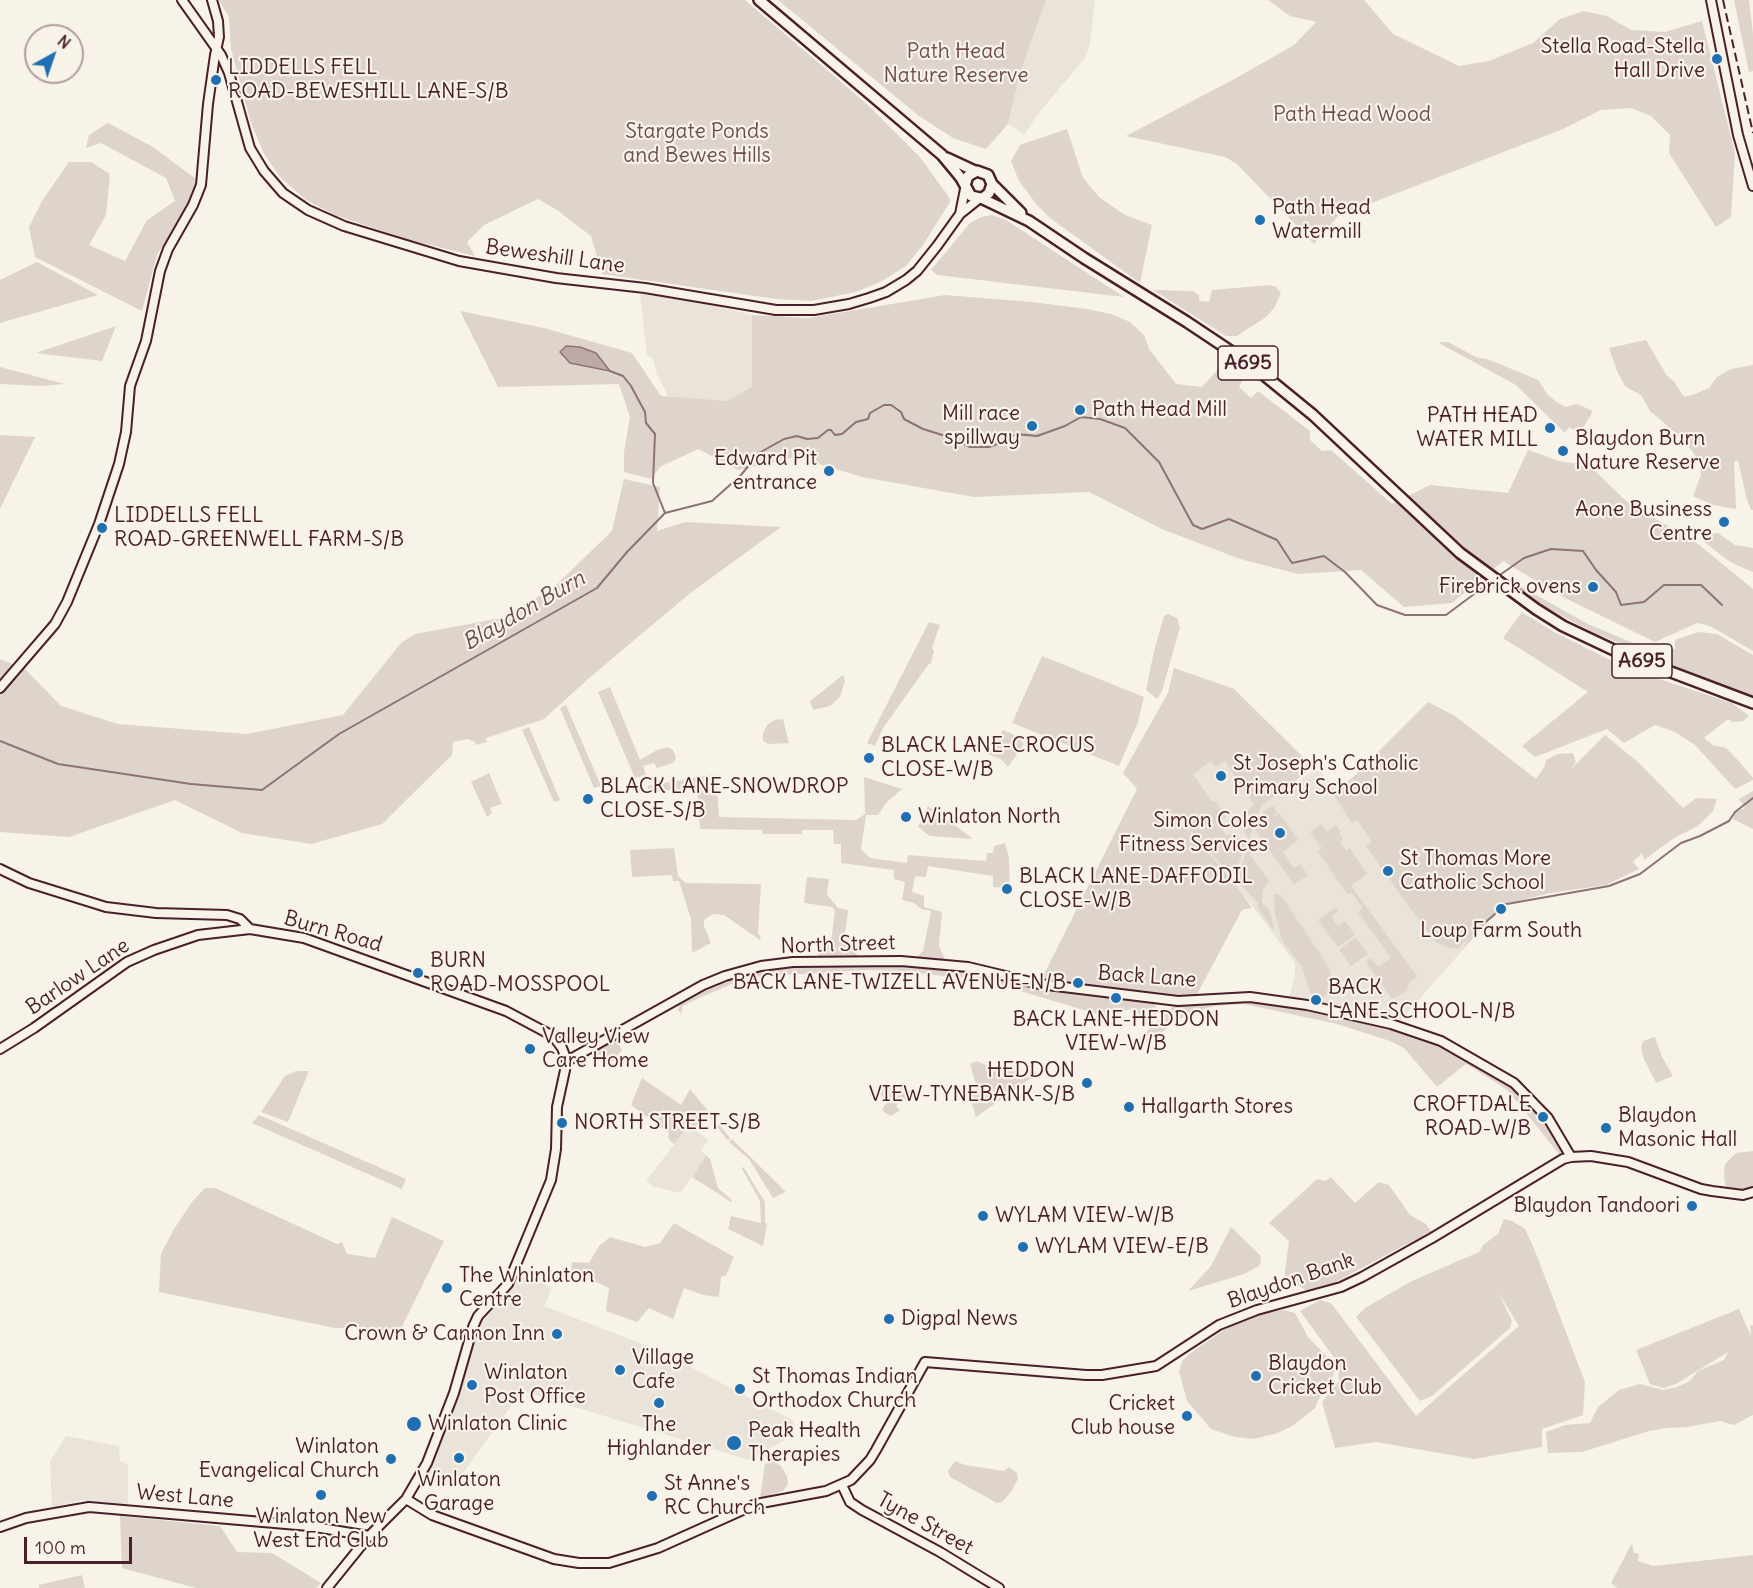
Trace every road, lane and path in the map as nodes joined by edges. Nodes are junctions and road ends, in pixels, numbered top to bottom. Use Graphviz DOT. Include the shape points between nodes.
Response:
graph roads {
  1 [pos="182,0"];
  2 [pos="212,0"];
  3 [pos="759,0"];
  4 [pos="1711,0"];
  5 [pos="217,47"];
  6 [pos="942,155"];
  7 [pos="975,171"];
  8 [pos="992,184"];
  9 [pos="1753,186"];
  10 [pos="965,187"];
  11 [pos="980,198"];
  12 [pos="960,214"];
  13 [pos="1029,221"];
  14 [pos="0,688"];
  15 [pos="1753,703"];
  16 [pos="0,869"];
  17 [pos="250,929"];
  18 [pos="1039,984"];
  19 [pos="0,1049"];
  20 [pos="567,1061"];
  21 [pos="1571,1157"];
  22 [pos="1753,1192"];
  23 [pos="842,1485"];
  24 [pos="406,1499"];
  25 [pos="0,1527"];
  26 [pos="369,1536"];
  27 [pos="327,1588"];
  28 [pos="999,1588"];
  1 -- 5 [label="street"];
  2 -- 5 [label="street" via="220,33"];
  3 -- 6 [label="main road, A695"];
  4 -- 9 [label="street" via="1738,135"];
  5 -- 12 [label="street, Beweshill Lane" via="229,73 250,148 283,192 308,210 344,226 459,261 776,310 814,310 849,304 898,285 924,262"];
  5 -- 14 [label="street" via="201,185 160,271 146,341 130,386 124,442 99,524 55,624"];
  6 -- 7 [label="main road, A695"];
  6 -- 10 [label="main road, A695"];
  7 -- 8 [label="main road, A695" via="985,172"];
  7 -- 10 [label="main road" via="968,176"];
  8 -- 11 [label="main road" via="990,193"];
  8 -- 13 [label="main road, A695"];
  10 -- 11 [label="main road, A695" via="971,196"];
  10 -- 12 [label="street, Beweshill Lane"];
  11 -- 12 [label="street, Beweshill Lane"];
  11 -- 13 [label="main road, A695"];
  13 -- 15 [label="main road, A695" via="1253,366 1312,415 1442,537 1536,609 1618,652"];
  16 -- 17 [label="street, Burn Road" via="29,884 106,907 227,915 240,919"];
  17 -- 19 [label="street, Barlow Lane" via="198,935 128,962"];
  17 -- 20 [label="street, Burn Road" via="304,938 506,1011 553,1036"];
  18 -- 20 [label="street, North Street" via="968,968 915,962 793,962 761,966 704,985"];
  18 -- 21 [label="street, Back Lane" via="1178,1001 1250,997 1391,1024 1444,1043 1520,1088 1548,1118"];
  20 -- 24 [label="street" via="546,1194 508,1284 478,1316 429,1457"];
  21 -- 22 [label="street, Blaydon Bank" via="1628,1162 1701,1189 1743,1195"];
  21 -- 23 [label="street, Blaydon Bank" via="1362,1277 1219,1325 1156,1366 1094,1375 925,1362 870,1460"];
  23 -- 24 [label="street" via="756,1504 658,1548 609,1563 554,1559 432,1515"];
  23 -- 28 [label="street, Tyne Street" via="855,1506"];
  24 -- 26 [label="street"];
  25 -- 26 [label="street, West Lane" via="58,1510 89,1507 309,1526"];
  26 -- 27 [label="street"];
}
